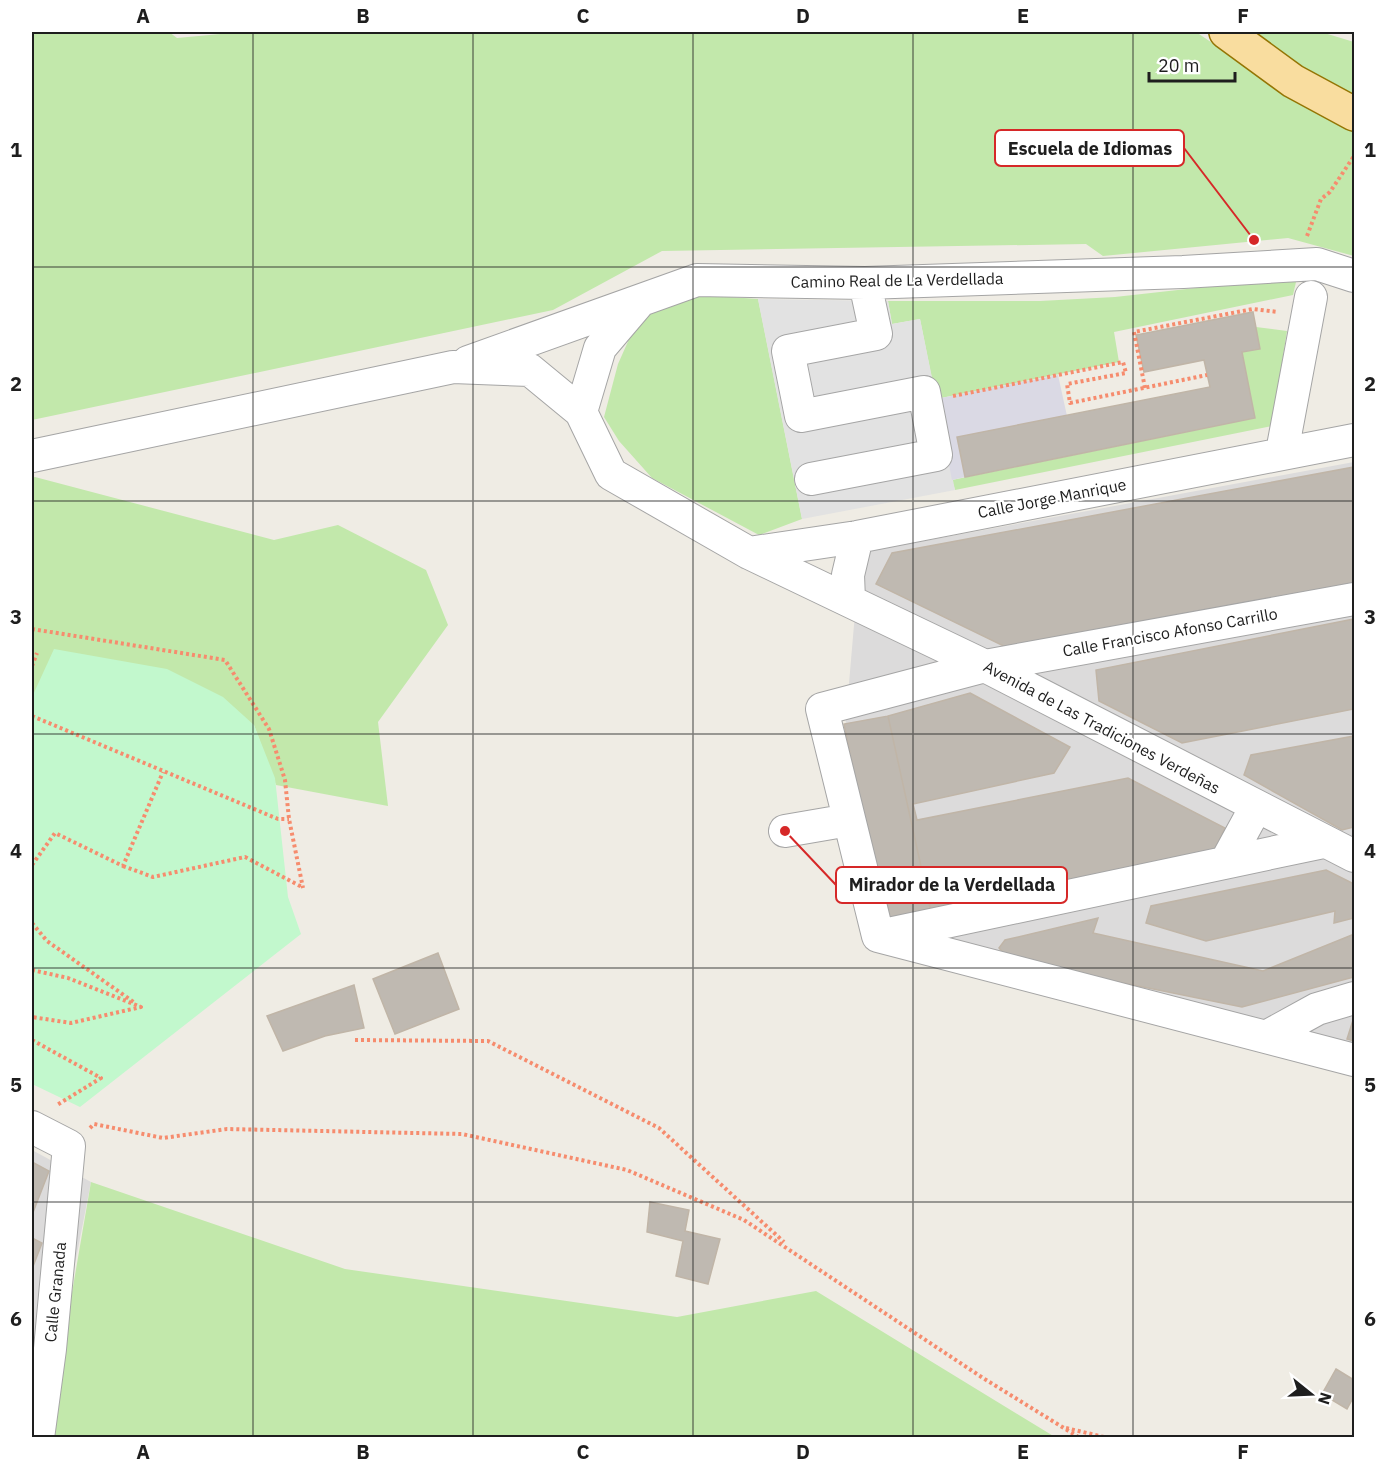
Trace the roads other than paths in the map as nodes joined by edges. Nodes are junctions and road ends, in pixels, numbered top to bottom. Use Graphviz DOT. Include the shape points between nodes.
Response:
graph roads {
  1 [pos="1226,32"];
  2 [pos="1354,114"];
  3 [pos="1354,276"];
  4 [pos="865,283"];
  5 [pos="641,299"];
  6 [pos="1308,306"];
  7 [pos="453,367"];
  8 [pos="581,412"];
  9 [pos="1354,440"];
  10 [pos="1282,453"];
  11 [pos="32,456"];
  12 [pos="811,479"];
  13 [pos="857,537"];
  14 [pos="749,553"];
  15 [pos="1354,599"];
  16 [pos="849,600"];
  17 [pos="985,666"];
  18 [pos="1256,807"];
  19 [pos="849,820"];
  20 [pos="785,831"];
  21 [pos="1323,842"];
  22 [pos="1354,856"];
  23 [pos="1226,862"];
  24 [pos="878,936"];
  25 [pos="1354,998"];
  26 [pos="1266,1037"];
  27 [pos="1354,1060"];
  28 [pos="40,1119"];
  29 [pos="40,1344"];
  30 [pos="38,1437"];
  1 -- 2 [label="main road" via="1293,81"];
  3 -- 4 [label="street, Camino Real de La Verdellada" via="1317,264"];
  4 -- 5 [label="street, Camino Real de La Verdellada" via="697,280"];
  4 -- 12 [label="street" via="876,334 788,351 801,416 924,392 936,454"];
  5 -- 7 [label="street, Camino Real de La Verdellada"];
  5 -- 8 [label="street" via="600,348"];
  6 -- 10 [label="street"];
  7 -- 8 [label="street" via="530,370"];
  7 -- 11 [label="street"];
  8 -- 14 [label="street, Avenida de Las Tradiciones Verdeñas" via="611,474"];
  9 -- 10 [label="street, Calle Jorge Manrique"];
  10 -- 13 [label="street, Calle Jorge Manrique"];
  13 -- 14 [label="street, Calle Jorge Manrique"];
  13 -- 16 [label="street" via="848,575"];
  14 -- 16 [label="street, Avenida de Las Tradiciones Verdeñas"];
  15 -- 17 [label="street, Calle Francisco Afonso Carrillo"];
  16 -- 17 [label="street, Avenida de Las Tradiciones Verdeñas"];
  17 -- 18 [label="street, Avenida de Las Tradiciones Verdeñas"];
  17 -- 19 [label="street, Calle Francisco Afonso Carrillo" via="822,709"];
  18 -- 21 [label="street, Avenida de Las Tradiciones Verdeñas"];
  18 -- 23 [label="street"];
  19 -- 20 [label="street"];
  19 -- 24 [label="street"];
  21 -- 22 [label="street, Avenida de Las Tradiciones Verdeñas"];
  21 -- 23 [label="street"];
  23 -- 24 [label="street"];
  24 -- 26 [label="street"];
  25 -- 26 [label="street" via="1317,1009"];
  26 -- 27 [label="street"];
  28 -- 29 [label="street, Calle Granada" via="69,1146"];
  29 -- 30 [label="street, Calle Granada"];
}
